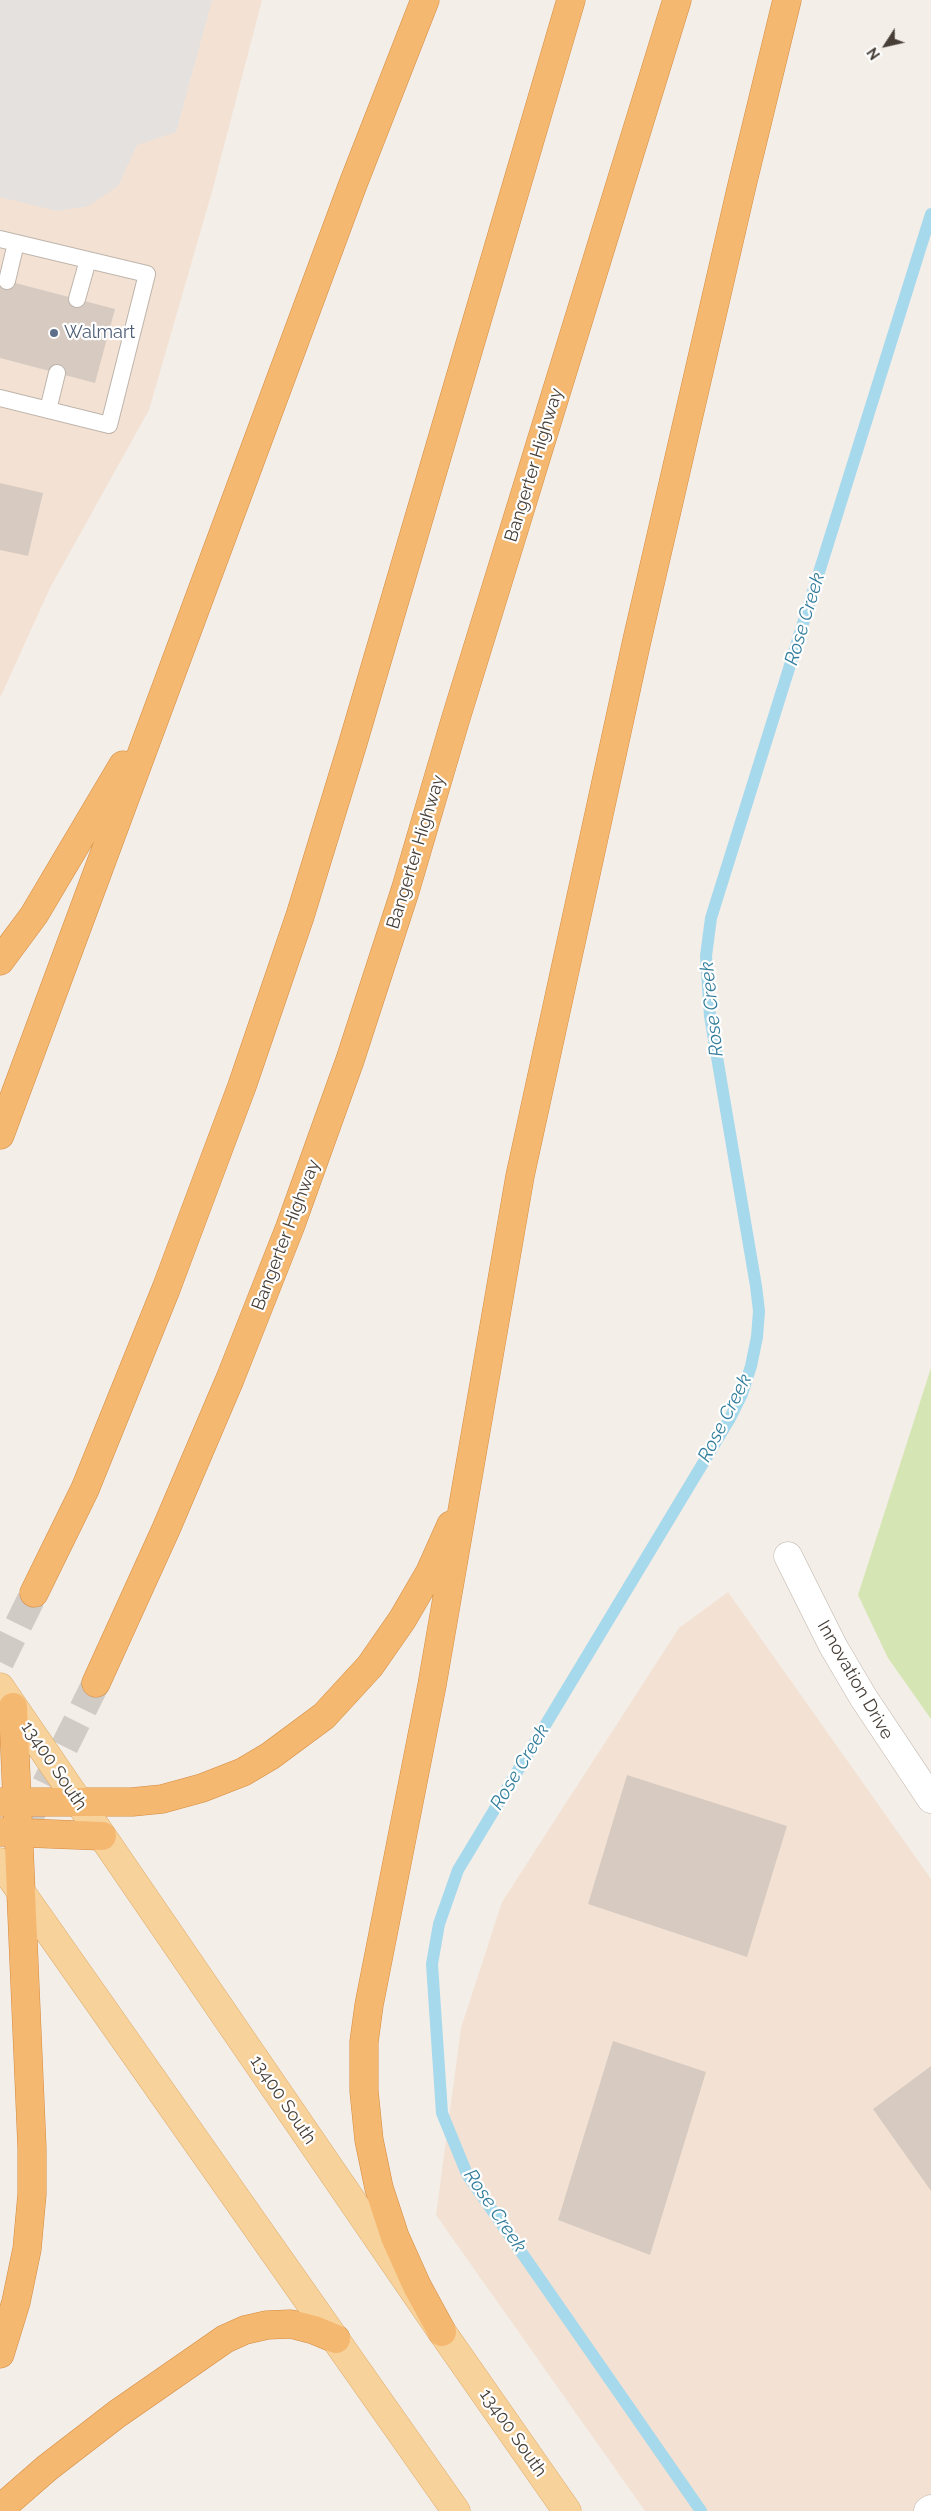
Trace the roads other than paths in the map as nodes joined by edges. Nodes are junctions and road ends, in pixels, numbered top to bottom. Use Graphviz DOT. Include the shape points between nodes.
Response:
graph roads {
  1 [pos="424,0"];
  2 [pos="571,0"];
  3 [pos="677,0"];
  4 [pos="787,0"];
  5 [pos="8,241"];
  6 [pos="88,260"];
  7 [pos="7,281"];
  8 [pos="77,299"];
  9 [pos="57,373"];
  10 [pos="0,398"];
  11 [pos="48,410"];
  12 [pos="158,706"];
  13 [pos="0,961"];
  14 [pos="0,1135"];
  15 [pos="471,1467"];
  16 [pos="788,1556"];
  17 [pos="34,1593"];
  18 [pos="96,1683"];
  19 [pos="7,1697"];
  20 [pos="931,1799"];
  21 [pos="9,1802"];
  22 [pos="78,1802"];
  23 [pos="9,1833"];
  24 [pos="102,1836"];
  25 [pos="0,1862"];
  26 [pos="22,1892"];
  27 [pos="442,2332"];
  28 [pos="336,2339"];
  29 [pos="0,2354"];
  30 [pos="0,2509"];
  31 [pos="456,2511"];
  32 [pos="567,2511"];
  1 -- 12 [label="highway" via="352,184"];
  2 -- 17 [label="highway" via="300,916 242,1086 166,1289 85,1490"];
  3 -- 18 [label="highway, Bangerter Highway" via="405,891 350,1060 290,1227 230,1379"];
  4 -- 15 [label="highway" via="704,346 554,1015 520,1176"];
  5 -- 6 [label="lane"];
  5 -- 7 [label="lane"];
  6 -- 8 [label="lane"];
  6 -- 11 [label="lane" via="147,274 108,425"];
  9 -- 11 [label="lane"];
  10 -- 11 [label="lane"];
  12 -- 13 [label="highway" via="34,915"];
  12 -- 14 [label="highway"];
  15 -- 22 [label="highway" via="430,1572 402,1620 370,1666 324,1716 243,1772 202,1788 132,1802"];
  15 -- 27 [label="highway" via="370,2005 363,2067 369,2140 379,2188 395,2238"];
  16 -- 20 [label="street, Innovation Drive" via="833,1646 863,1697"];
  19 -- 21 [label="highway"];
  19 -- 22 [label="main road, 13400 South"];
  21 -- 22 [label="highway"];
  21 -- 23 [label="highway"];
  22 -- 24 [label="main road, 13400 South"];
  23 -- 24 [label="highway"];
  23 -- 26 [label="highway"];
  24 -- 27 [label="main road, 13400 South"];
  25 -- 26 [label="main road"];
  26 -- 28 [label="main road" via="266,2244"];
  26 -- 29 [label="highway" via="32,2194 27,2248 16,2302"];
  27 -- 32 [label="main road, 13400 South"];
  28 -- 30 [label="highway" via="291,2324 267,2325 225,2339 117,2414"];
  28 -- 31 [label="main road"];
}
